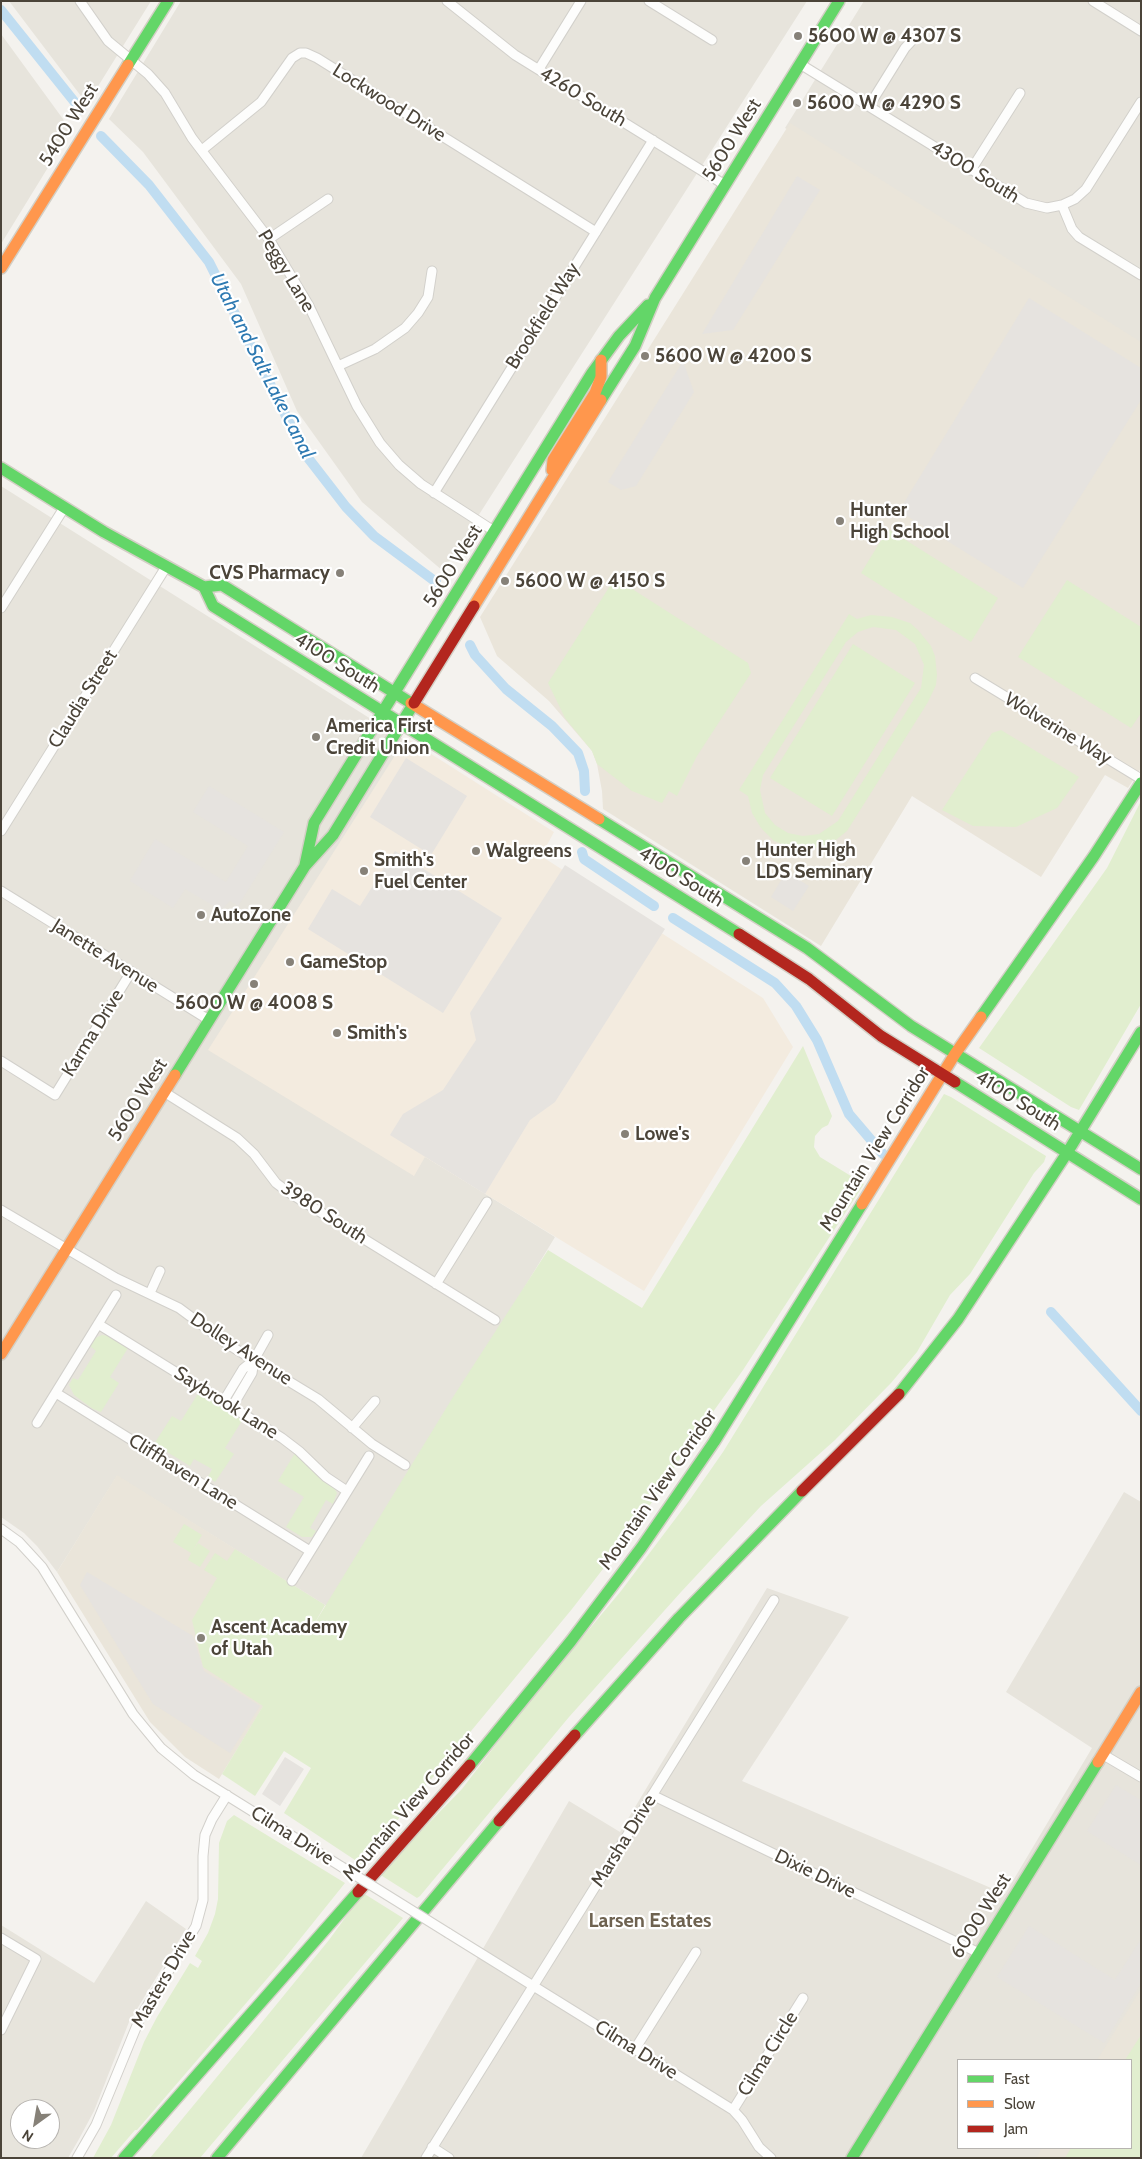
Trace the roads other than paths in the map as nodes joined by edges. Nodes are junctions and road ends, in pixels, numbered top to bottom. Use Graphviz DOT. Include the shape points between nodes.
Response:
graph roads {
  1 [pos="80,1"];
  2 [pos="168,1"];
  3 [pos="448,1"];
  4 [pos="581,1"];
  5 [pos="649,1"];
  6 [pos="839,1"];
  7 [pos="1093,1"];
  8 [pos="1141,31"];
  9 [pos="920,32"];
  10 [pos="712,40"];
  11 [pos="131,61"];
  12 [pos="800,64"];
  13 [pos="539,69"];
  14 [pos="1020,93"];
  15 [pos="1141,102"];
  16 [pos="869,106"];
  17 [pos="653,140"];
  18 [pos="202,150"];
  19 [pos="971,170"];
  20 [pos="725,185"];
  21 [pos="328,199"];
  22 [pos="1062,205"];
  23 [pos="596,232"];
  24 [pos="269,239"];
  25 [pos="1,268"];
  26 [pos="432,271"];
  27 [pos="1141,275"];
  28 [pos="655,298"];
  29 [pos="602,360"];
  30 [pos="338,366"];
  31 [pos="1,468"];
  32 [pos="557,472"];
  33 [pos="434,493"];
  34 [pos="64,508"];
  35 [pos="494,532"];
  36 [pos="166,566"];
  37 [pos="204,587"];
  38 [pos="1,608"];
  39 [pos="976,678"];
  40 [pos="394,693"];
  41 [pos="413,705"];
  42 [pos="383,712"];
  43 [pos="402,724"];
  44 [pos="1141,781"];
  45 [pos="1,831"];
  46 [pos="305,866"];
  47 [pos="1,892"];
  48 [pos="131,972"];
  49 [pos="209,1020"];
  50 [pos="1141,1032"];
  51 [pos="955,1054"];
  52 [pos="1,1061"];
  53 [pos="942,1075"];
  54 [pos="164,1092"];
  55 [pos="1081,1132"];
  56 [pos="1067,1153"];
  57 [pos="1141,1169"];
  58 [pos="1141,1199"];
  59 [pos="487,1202"];
  60 [pos="1,1210"];
  61 [pos="66,1249"];
  62 [pos="160,1271"];
  63 [pos="436,1284"];
  64 [pos="150,1293"];
  65 [pos="116,1295"];
  66 [pos="495,1320"];
  67 [pos="98,1324"];
  68 [pos="268,1335"];
  69 [pos="1,1354"];
  70 [pos="254,1360"];
  71 [pos="56,1393"];
  72 [pos="375,1401"];
  73 [pos="223,1402"];
  74 [pos="232,1407"];
  75 [pos="37,1422"];
  76 [pos="352,1428"];
  77 [pos="369,1456"];
  78 [pos="405,1465"];
  79 [pos="347,1491"];
  80 [pos="1,1529"];
  81 [pos="310,1551"];
  82 [pos="292,1581"];
  83 [pos="774,1600"];
  84 [pos="1141,1692"];
  85 [pos="1102,1754"];
  86 [pos="1141,1777"];
  87 [pos="227,1795"];
  88 [pos="652,1795"];
  89 [pos="1,1938"];
  90 [pos="696,1952"];
  91 [pos="979,1953"];
  92 [pos="533,1986"];
  93 [pos="803,1998"];
  94 [pos="1,2030"];
  95 [pos="635,2050"];
  96 [pos="733,2110"];
  97 [pos="432,2147"];
  98 [pos="77,2158"];
  99 [pos="124,2158"];
  100 [pos="216,2158"];
  101 [pos="426,2158"];
  102 [pos="449,2158"];
  103 [pos="771,2158"];
  104 [pos="852,2158"];
  1 -- 11 [label="street, Peggy Lane" via="102,34"];
  2 -- 11 [label="main road, 5400 West"];
  3 -- 13 [label="street, 4260 South" via="510,52"];
  4 -- 13 [label="street"];
  5 -- 10 [label="street"];
  6 -- 12 [label="main road, 5600 West"];
  7 -- 8 [label="street"];
  9 -- 16 [label="street" via="905,48"];
  11 -- 18 [label="street, Peggy Lane" via="165,93"];
  11 -- 25 [label="main road, 5400 West"];
  12 -- 16 [label="street, 4300 South"];
  12 -- 20 [label="main road, 5600 West"];
  13 -- 17 [label="street, 4260 South"];
  14 -- 19 [label="street"];
  15 -- 22 [label="street" via="1086,189"];
  16 -- 19 [label="street, 4300 South"];
  17 -- 20 [label="street, 4260 South"];
  17 -- 23 [label="street, Brookfield Way"];
  18 -- 23 [label="street, Lockwood Drive" via="261,102 292,58 306,53"];
  18 -- 24 [label="street, Peggy Lane"];
  19 -- 22 [label="street, 4300 South" via="1033,206"];
  20 -- 28 [label="main road, 5600 West"];
  21 -- 24 [label="street"];
  22 -- 27 [label="street" via="1079,237"];
  23 -- 33 [label="street, Brookfield Way"];
  24 -- 30 [label="street, Peggy Lane" via="304,297"];
  26 -- 30 [label="street" via="428,297 405,328 375,349"];
  28 -- 29 [label="main road, 5600 West" via="619,336"];
  28 -- 32 [label="main road, 5600 West" via="635,346"];
  29 -- 32 [label="main road" via="601,377 594,393 553,460 552,470"];
  29 -- 35 [label="main road, 5600 West"];
  30 -- 33 [label="street, Peggy Lane" via="364,419 380,442 404,470"];
  31 -- 34 [label="main road, 4100 South"];
  32 -- 41 [label="main road, 5600 West"];
  33 -- 35 [label="street, Peggy Lane"];
  34 -- 36 [label="main road, 4100 South"];
  34 -- 38 [label="street"];
  35 -- 40 [label="main road, 5600 West"];
  36 -- 37 [label="main road, 4100 South"];
  36 -- 45 [label="street, Claudia Street"];
  37 -- 40 [label="main road, 4100 South" via="222,585"];
  37 -- 42 [label="main road, 4100 South" via="213,606"];
  39 -- 44 [label="street, Wolverine Way"];
  40 -- 41 [label="main road, 4100 South"];
  40 -- 42 [label="main road, 5600 West"];
  41 -- 43 [label="main road, 5600 West"];
  41 -- 51 [label="main road, 4100 South" via="807,948 880,1004"];
  42 -- 43 [label="main road, 4100 South"];
  42 -- 46 [label="main road, 5600 West" via="314,823"];
  43 -- 46 [label="main road, 5600 West" via="333,835"];
  43 -- 53 [label="main road, 4100 South" via="769,952 809,979 880,1036"];
  44 -- 51 [label="main road, Mountain View Corridor" via="1094,856"];
  46 -- 49 [label="main road, 5600 West"];
  47 -- 48 [label="street, Janette Avenue"];
  48 -- 49 [label="street, Janette Avenue"];
  48 -- 52 [label="street, Karma Drive" via="55,1095"];
  49 -- 54 [label="main road, 5600 West"];
  50 -- 55 [label="main road"];
  51 -- 53 [label="main road, Mountain View Corridor"];
  51 -- 55 [label="main road, 4100 South"];
  53 -- 56 [label="main road, 4100 South"];
  53 -- 99 [label="main road, Mountain View Corridor" via="704,1456 577,1634 436,1804"];
  54 -- 61 [label="main road, 5600 West"];
  54 -- 63 [label="street, 3980 South" via="237,1138 254,1154 271,1178 288,1192"];
  55 -- 56 [label="main road"];
  55 -- 57 [label="main road, 4100 South"];
  56 -- 58 [label="main road, 4100 South"];
  56 -- 100 [label="main road" via="939,1344 899,1394 679,1618 511,1807"];
  59 -- 63 [label="street"];
  60 -- 61 [label="street, Dolley Avenue"];
  61 -- 64 [label="street, Dolley Avenue"];
  61 -- 69 [label="main road, 5600 West"];
  62 -- 64 [label="street"];
  63 -- 66 [label="street, 3980 South"];
  64 -- 70 [label="street, Dolley Avenue" via="185,1312"];
  65 -- 67 [label="street"];
  67 -- 71 [label="street"];
  67 -- 73 [label="street, Saybrook Lane"];
  68 -- 70 [label="street"];
  70 -- 73 [label="street" via="243,1368"];
  70 -- 74 [label="street" via="252,1373"];
  70 -- 76 [label="street, Dolley Avenue" via="308,1393"];
  71 -- 75 [label="street"];
  71 -- 81 [label="street, Cliffhaven Lane"];
  72 -- 76 [label="street"];
  73 -- 74 [label="street, Saybrook Lane"];
  74 -- 79 [label="street, Saybrook Lane" via="293,1446 326,1477"];
  76 -- 78 [label="street, Dolley Avenue"];
  77 -- 79 [label="street"];
  79 -- 81 [label="street"];
  80 -- 87 [label="street, Cilma Drive" via="26,1549 46,1573 151,1738 182,1766"];
  81 -- 82 [label="street"];
  83 -- 88 [label="street, Marsha Drive"];
  84 -- 85 [label="main road, 6000 West"];
  85 -- 86 [label="street"];
  85 -- 91 [label="main road, 6000 West"];
  87 -- 92 [label="street, Cilma Drive, bridge"];
  87 -- 98 [label="street, Masters Drive" via="212,1819 203,1844 203,1900 196,1926 140,2018 96,2125"];
  88 -- 91 [label="street, Dixie Drive"];
  88 -- 92 [label="street, Marsha Drive"];
  89 -- 94 [label="street" via="36,1959"];
  90 -- 95 [label="street"];
  91 -- 104 [label="main road, 6000 West"];
  92 -- 95 [label="street, Cilma Drive"];
  92 -- 97 [label="street, Marsha Drive"];
  93 -- 96 [label="street, Cilma Circle"];
  95 -- 96 [label="street, Cilma Drive"];
  96 -- 103 [label="street, Cilma Drive" via="759,2147"];
  97 -- 101 [label="street, Marsha Drive"];
  97 -- 102 [label="street"];
}
